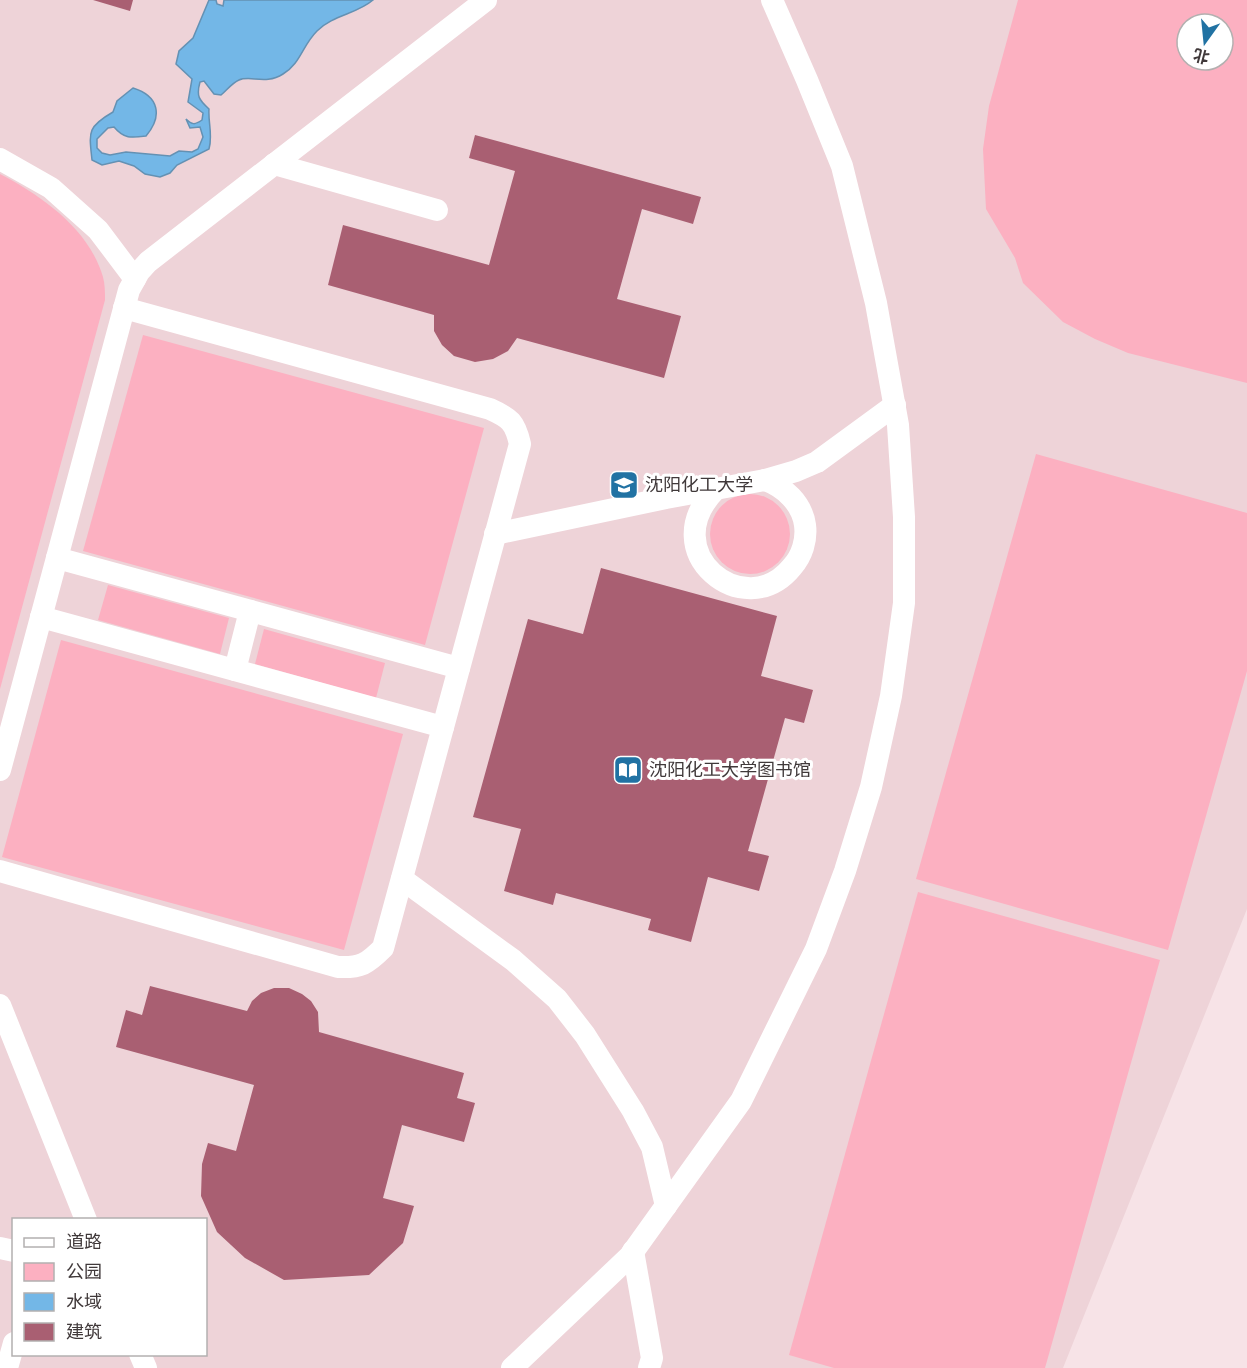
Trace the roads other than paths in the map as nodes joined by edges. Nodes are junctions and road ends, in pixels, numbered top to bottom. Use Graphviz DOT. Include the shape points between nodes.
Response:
graph roads {
  1 [pos="486,0"];
  2 [pos="772,0"];
  3 [pos="0,159"];
  4 [pos="274,164"];
  5 [pos="437,210"];
  6 [pos="135,279"];
  7 [pos="124,308"];
  8 [pos="895,405"];
  9 [pos="765,480"];
  10 [pos="716,489"];
  11 [pos="495,534"];
  12 [pos="57,558"];
  13 [pos="250,611"];
  14 [pos="41,617"];
  15 [pos="459,668"];
  16 [pos="235,670"];
  17 [pos="443,727"];
  18 [pos="0,771"];
  19 [pos="0,871"];
  20 [pos="402,879"];
  21 [pos="0,1005"];
  22 [pos="666,1206"];
  23 [pos="85,1218"];
  24 [pos="633,1251"];
  25 [pos="12,1350"];
  26 [pos="652,1365"];
  27 [pos="7,1368"];
  28 [pos="512,1368"];
  1 -- 4 [label="street"];
  2 -- 8 [label="street" via="842,166 876,303"];
  3 -- 6 [label="street" via="51,188 98,230"];
  4 -- 5 [label="street"];
  4 -- 6 [label="street" via="148,262"];
  6 -- 7 [label="street"];
  7 -- 11 [label="street" via="506,416 517,429 520,444"];
  7 -- 12 [label="street"];
  8 -- 9 [label="street" via="818,462"];
  8 -- 22 [label="street" via="904,517 904,603 891,696 871,787 845,871 801,980 741,1101"];
  9 -- 10 [label="street"];
  9 -- 10 [label="street" via="787,491 805,524 805,543 798,561 770,585 733,586 717,578 696,550 697,514"];
  10 -- 11 [label="street"];
  11 -- 15 [label="street"];
  12 -- 13 [label="street"];
  12 -- 14 [label="street"];
  13 -- 15 [label="street"];
  13 -- 16 [label="street"];
  14 -- 16 [label="street"];
  14 -- 18 [label="street"];
  15 -- 17 [label="street"];
  16 -- 17 [label="street"];
  17 -- 20 [label="street"];
  19 -- 20 [label="street" via="338,967 356,968 383,948"];
  20 -- 22 [label="street" via="513,960 557,999 585,1035 638,1120 652,1147"];
  21 -- 23 [label="street"];
  22 -- 24 [label="street"];
  24 -- 26 [label="street"];
  24 -- 28 [label="street"];
  25 -- 27 [label="street"];
}
